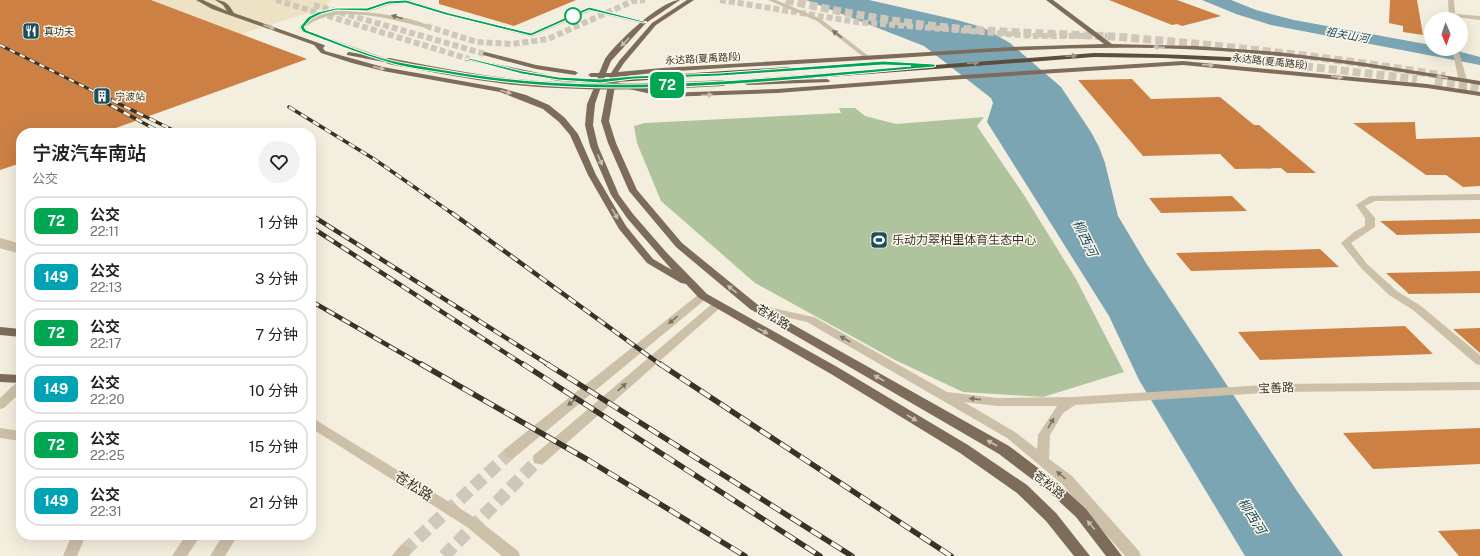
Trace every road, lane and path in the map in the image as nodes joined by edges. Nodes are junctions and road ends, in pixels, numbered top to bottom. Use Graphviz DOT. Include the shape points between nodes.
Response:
graph roads {
  1 [pos="199,0"];
  2 [pos="218,0"];
  3 [pos="677,0"];
  4 [pos="691,0"];
  5 [pos="771,0"];
  6 [pos="1049,0"];
  7 [pos="1451,0"];
  8 [pos="367,10"];
  9 [pos="1452,12"];
  10 [pos="232,14"];
  11 [pos="1468,18"];
  12 [pos="1480,18"];
  13 [pos="644,22"];
  14 [pos="426,26"];
  15 [pos="317,45"];
  16 [pos="1111,46"];
  17 [pos="485,54"];
  18 [pos="1457,56"];
  19 [pos="868,58"];
  20 [pos="469,59"];
  21 [pos="389,61"];
  22 [pos="1183,63"];
  23 [pos="1293,65"];
  24 [pos="934,66"];
  25 [pos="613,77"];
  26 [pos="601,78"];
  27 [pos="1465,81"];
  28 [pos="723,83"];
  29 [pos="1480,84"];
  30 [pos="1465,91"];
  31 [pos="1480,94"];
  32 [pos="1480,197"];
  33 [pos="0,243"];
  34 [pos="16,248"];
  35 [pos="694,286"];
  36 [pos="703,296"];
  37 [pos="717,305"];
  38 [pos="754,306"];
  39 [pos="0,332"];
  40 [pos="16,333"];
  41 [pos="1480,361"];
  42 [pos="0,378"];
  43 [pos="16,379"];
  44 [pos="1480,386"];
  45 [pos="16,389"];
  46 [pos="944,396"];
  47 [pos="1073,401"];
  48 [pos="0,405"];
  49 [pos="316,425"];
  50 [pos="0,433"];
  51 [pos="16,435"];
  52 [pos="510,453"];
  53 [pos="539,459"];
  54 [pos="1043,460"];
  55 [pos="77,540"];
  56 [pos="190,540"];
  57 [pos="228,540"];
  58 [pos="70,556"];
  59 [pos="179,556"];
  60 [pos="217,556"];
  61 [pos="513,556"];
  62 [pos="1083,556"];
  63 [pos="1115,556"];
  64 [pos="1134,556"];
  1 -- 10 [label="main road"];
  2 -- 10 [label="main road" via="225,4"];
  3 -- 13 [label="main road, 苍松路"];
  4 -- 25 [label="main road, 苍松路" via="654,24 621,62"];
  19 -- 5 [label="street, one-way" via="819,20"];
  6 -- 16 [label="main road"];
  7 -- 9 [label="street"];
  8 -- 13 [label="street" via="388,3 406,1 531,35 589,9"];
  14 -- 8 [label="street, one-way"];
  8 -- 21 [label="street" via="351,8 325,11 309,18 302,27 304,31"];
  10 -- 15 [label="main road, one-way"];
  11 -- 12 [label="street"];
  13 -- 26 [label="main road, 苍松路, one-way" via="608,60"];
  15 -- 21 [label="main road" via="352,55"];
  15 -- 35 [label="main road, one-way" via="323,52 354,62 501,90 523,96 546,107 574,134 592,175 622,227 650,261"];
  16 -- 19 [label="main road, 永达路(夏禹路段)" via="1020,48"];
  27 -- 16 [label="main road, 永达路(夏禹路段), one-way" via="1326,60 1239,51"];
  17 -- 26 [label="main road" via="556,71"];
  18 -- 27 [label="street"];
  19 -- 25 [label="main road, 永达路(夏禹路段)" via="636,71"];
  20 -- 26 [label="main road" via="558,79"];
  21 -- 28 [label="main road, bridge" via="515,82 628,87"];
  26 -- 22 [label="main road, 永达路(夏禹路段), one-way" via="665,96 777,91"];
  22 -- 28 [label="main road" via="1048,66 838,80"];
  22 -- 30 [label="main road, 永达路(夏禹路段), one-way"];
  24 -- 23 [label="highway, one-way" via="1032,58 1125,55"];
  24 -- 25 [label="highway" via="883,63 720,74"];
  24 -- 28 [label="highway"];
  25 -- 26 [label="highway"];
  38 -- 25 [label="main road, 苍松路, one-way" via="679,245 633,191 605,121"];
  26 -- 35 [label="main road, 苍松路, one-way" via="591,104 589,125 594,146 615,195 630,216"];
  27 -- 29 [label="main road, 永达路(夏禹路段)"];
  27 -- 30 [label="street"];
  30 -- 31 [label="main road, 永达路(夏禹路段)"];
  32 -- 41 [label="street" via="1373,198 1360,205 1370,218 1370,227 1346,243 1364,266 1393,293 1417,308"];
  33 -- 34 [label="street, bridge"];
  35 -- 36 [label="main road, 苍松路"];
  36 -- 37 [label="main road, 苍松路"];
  36 -- 52 [label="street, one-way"];
  53 -- 37 [label="street, one-way"];
  37 -- 62 [label="main road, 苍松路, one-way" via="835,371 977,458 1022,489 1051,517"];
  46 -- 38 [label="street, one-way" via="810,319"];
  63 -- 38 [label="main road, 苍松路, one-way" via="1081,513 1054,488 1004,450"];
  39 -- 40 [label="main road"];
  42 -- 43 [label="main road"];
  44 -- 47 [label="street, 宝善路" via="1278,388"];
  45 -- 48 [label="street"];
  47 -- 46 [label="street, 宝善路, one-way" via="997,402"];
  46 -- 54 [label="street" via="1011,435"];
  54 -- 47 [label="street, one-way" via="1044,435 1060,410"];
  49 -- 61 [label="street, 苍松路" via="472,523"];
  50 -- 51 [label="street"];
  64 -- 54 [label="street, one-way" via="1067,480"];
  55 -- 58 [label="street"];
  56 -- 59 [label="street"];
  57 -- 60 [label="street"];
}
